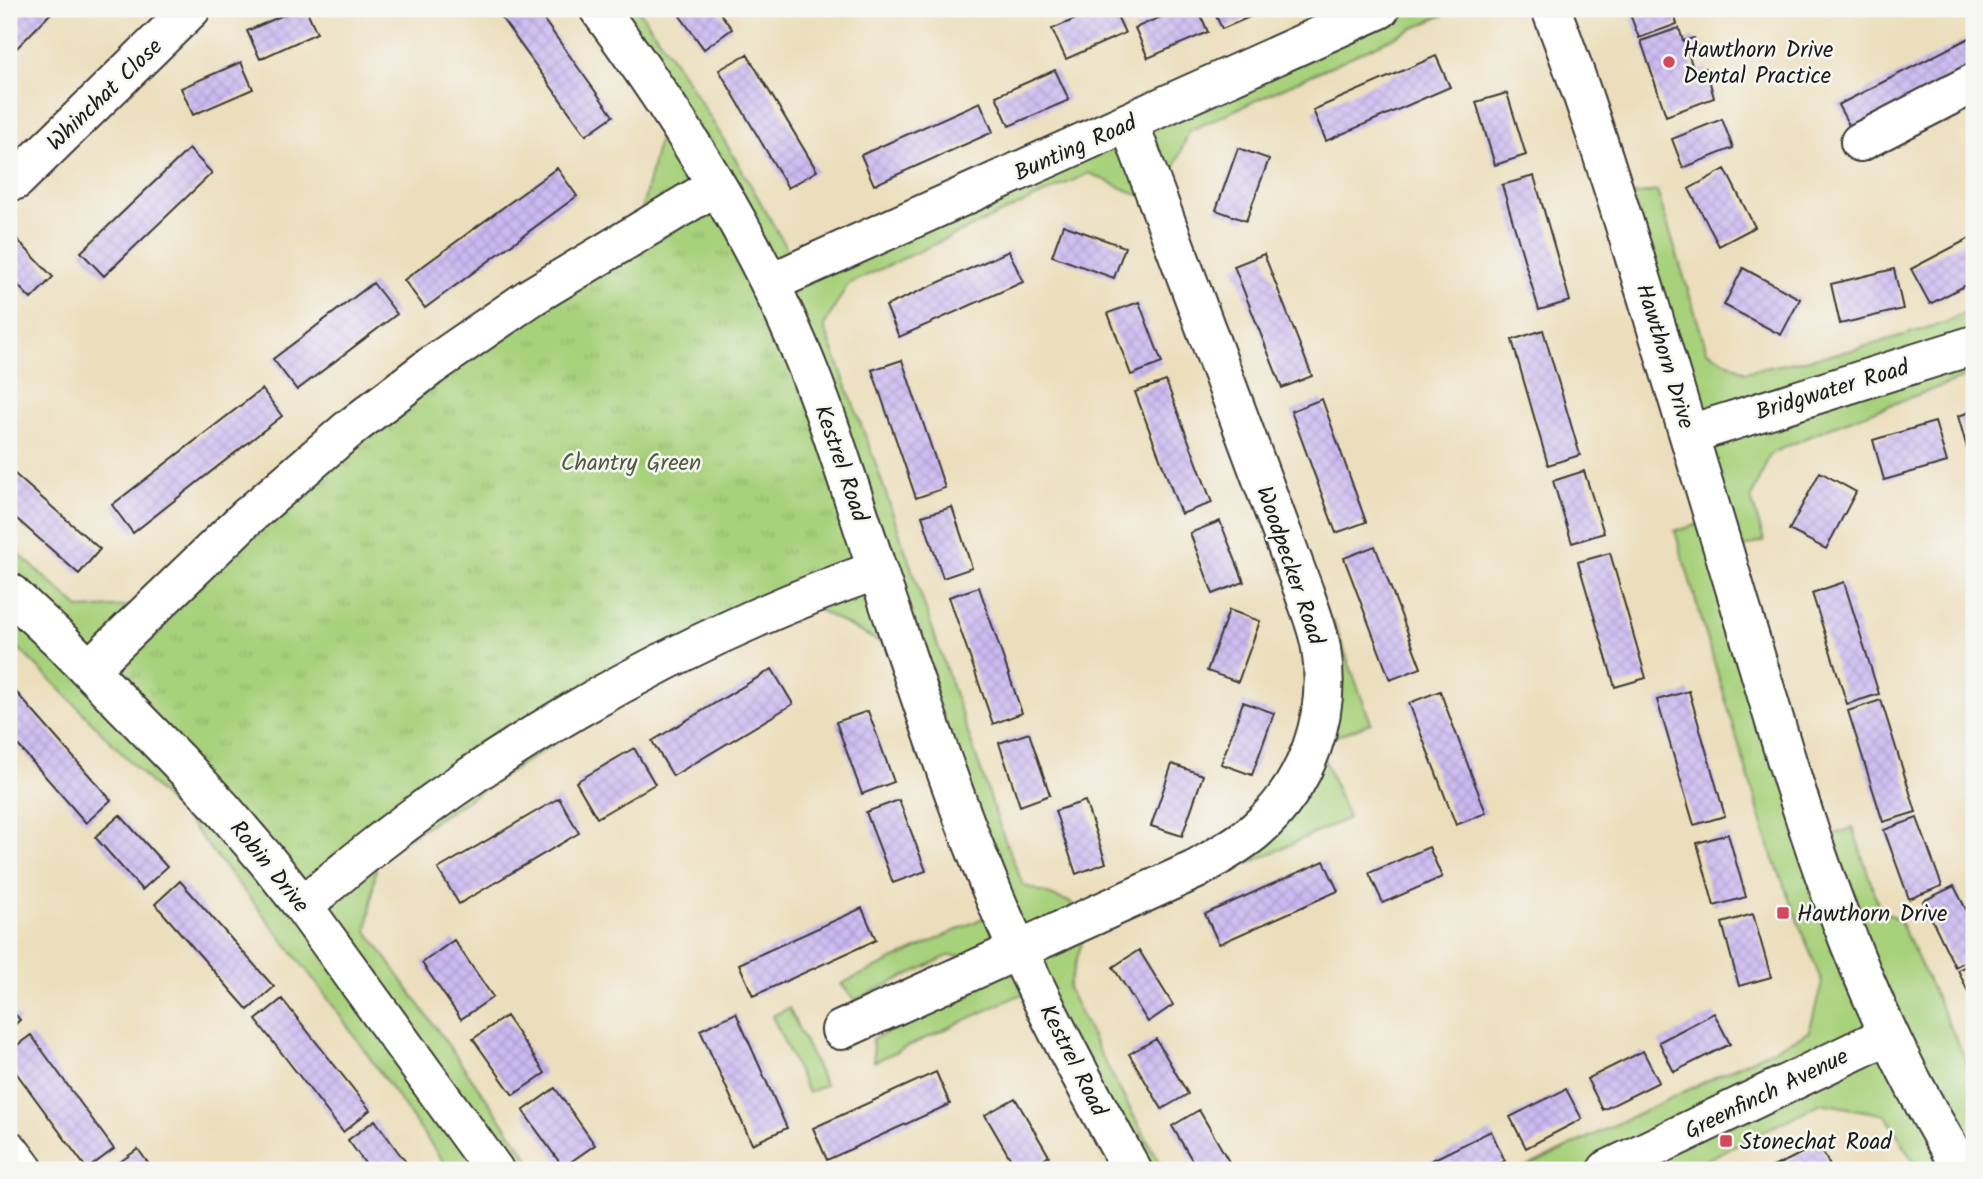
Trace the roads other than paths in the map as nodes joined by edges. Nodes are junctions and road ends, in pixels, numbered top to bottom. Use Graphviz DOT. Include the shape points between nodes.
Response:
graph roads {
  1 [pos="191,9"];
  2 [pos="599,9"];
  3 [pos="1380,9"];
  4 [pos="1551,9"];
  5 [pos="1970,95"];
  6 [pos="1129,122"];
  7 [pos="1860,142"];
  8 [pos="16,180"];
  9 [pos="716,186"];
  10 [pos="770,283"];
  11 [pos="1974,345"];
  12 [pos="1690,434"];
  13 [pos="877,570"];
  14 [pos="9,592"];
  15 [pos="89,669"];
  16 [pos="303,906"];
  17 [pos="1019,949"];
  18 [pos="841,1030"];
  19 [pos="1888,1035"];
  20 [pos="9,1150"];
  21 [pos="24,1170"];
  22 [pos="494,1170"];
  23 [pos="1132,1170"];
  24 [pos="1607,1170"];
  25 [pos="1963,1170"];
  1 -- 8 [label="street, Whinchat Close"];
  2 -- 9 [label="street, Kestrel Road"];
  3 -- 6 [label="street, Bunting Road"];
  4 -- 12 [label="street, Hawthorn Drive" via="1602,149"];
  5 -- 7 [label="street"];
  6 -- 10 [label="street, Bunting Road"];
  6 -- 17 [label="street, Woodpecker Road" via="1304,592 1320,645 1322,708 1303,769 1283,802 1254,831 1197,869"];
  9 -- 10 [label="street, Kestrel Road"];
  9 -- 15 [label="street" via="531,297 349,429 246,518"];
  10 -- 13 [label="street, Kestrel Road" via="821,401"];
  11 -- 12 [label="street, Bridgwater Road"];
  12 -- 19 [label="street, Hawthorn Drive" via="1812,841"];
  13 -- 16 [label="street" via="736,626 593,701 448,793 348,866"];
  13 -- 17 [label="street, Kestrel Road" via="967,825"];
  14 -- 15 [label="street, Robin Drive"];
  15 -- 16 [label="street, Robin Drive" via="221,807"];
  16 -- 22 [label="street, Robin Drive"];
  17 -- 18 [label="street"];
  17 -- 23 [label="street, Kestrel Road"];
  19 -- 24 [label="street, Greenfinch Avenue"];
  19 -- 25 [label="street, Hawthorn Drive"];
  20 -- 21 [label="street"];
}
